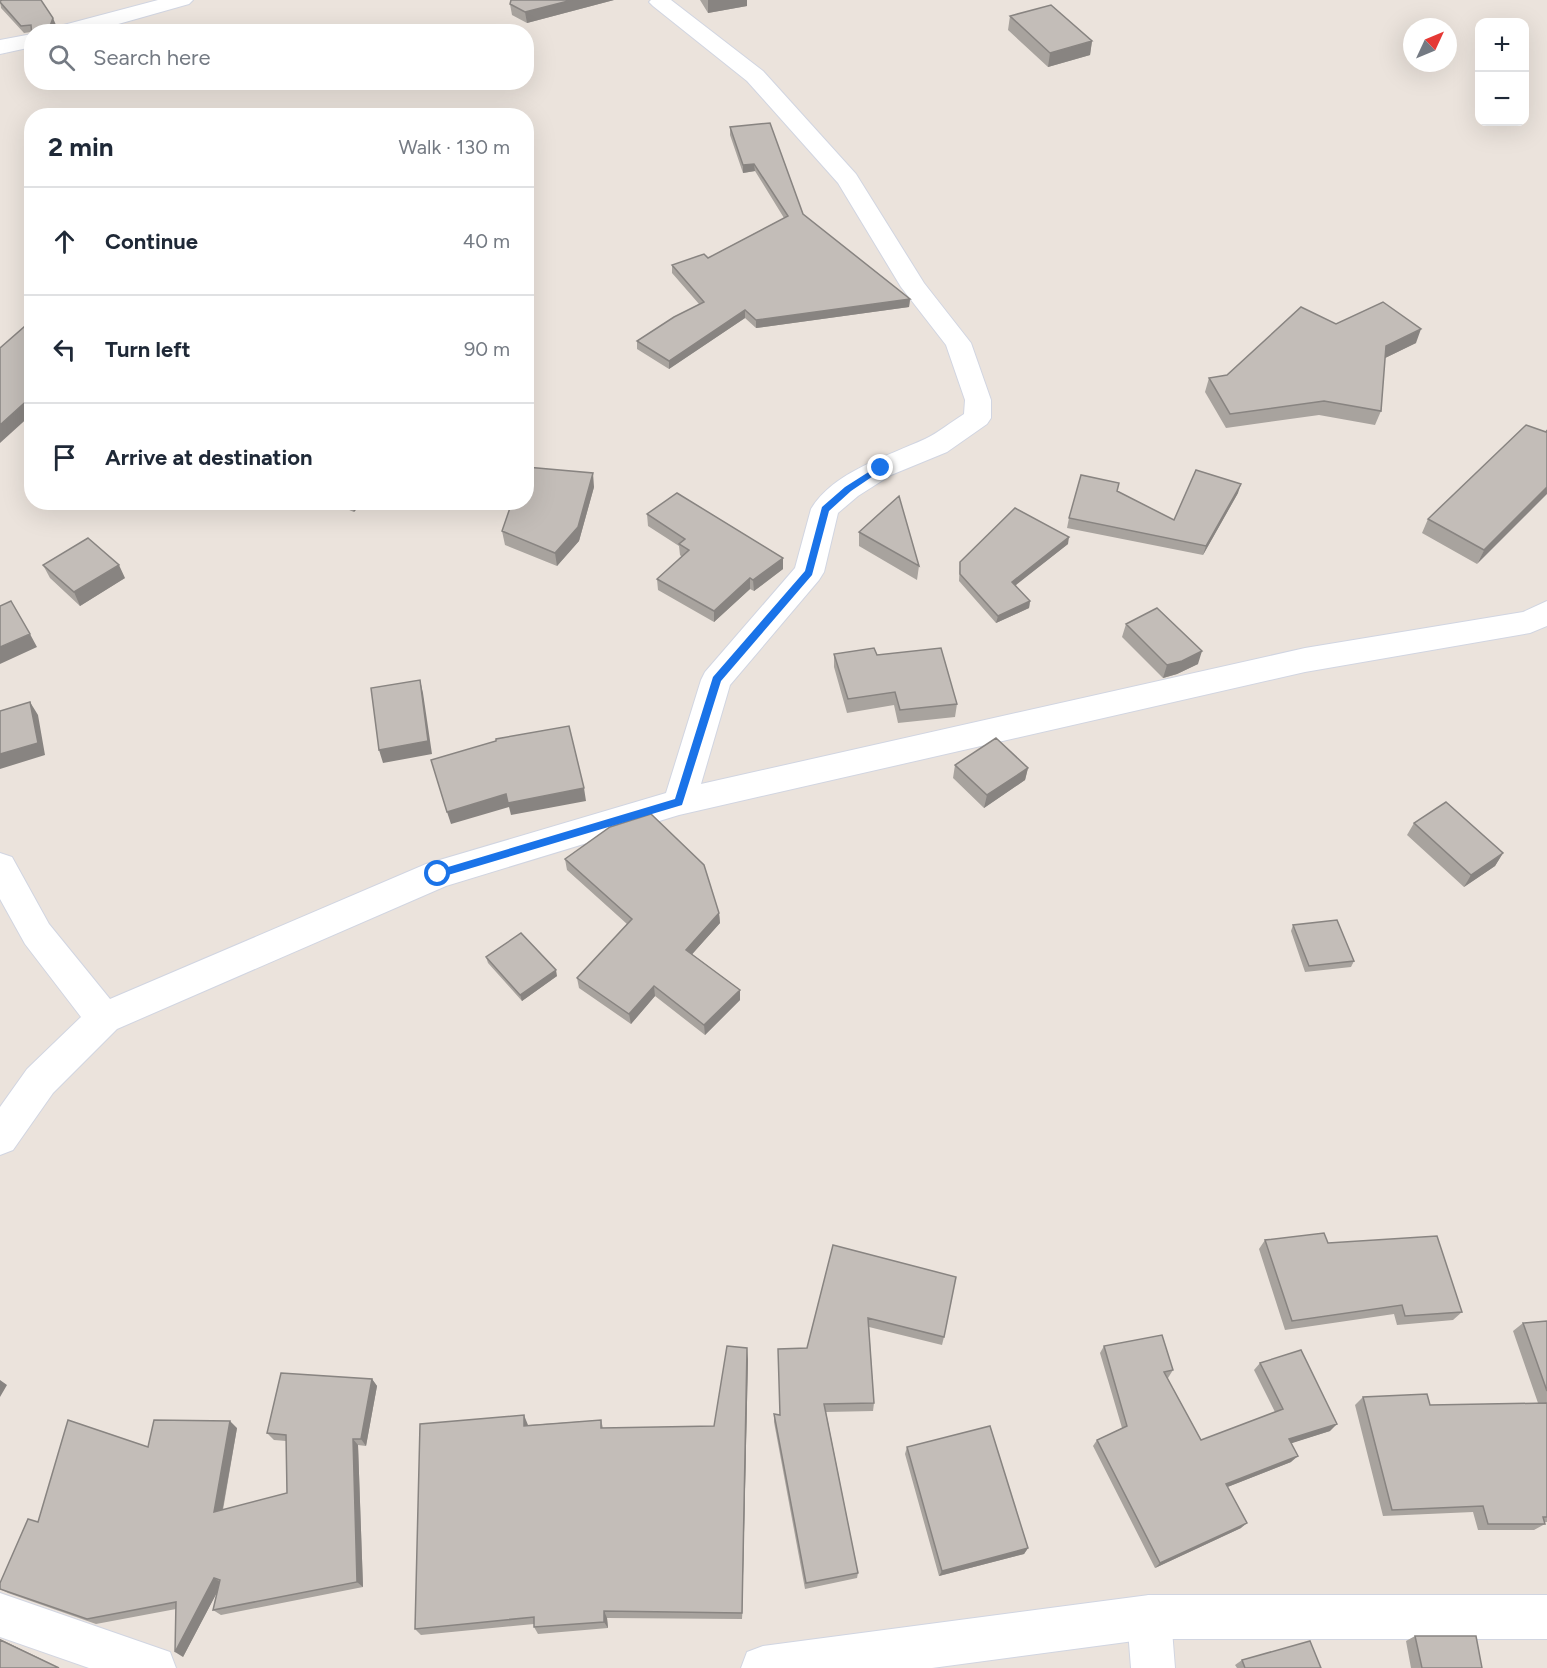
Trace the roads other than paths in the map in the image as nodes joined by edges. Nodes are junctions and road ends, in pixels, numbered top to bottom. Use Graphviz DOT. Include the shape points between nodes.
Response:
graph roads {
  1 [pos="182,0"];
  2 [pos="660,2"];
  3 [pos="94,24"];
  4 [pos="24,42"];
  5 [pos="0,47"];
  6 [pos="1547,612"];
  7 [pos="679,802"];
  8 [pos="0,867"];
  9 [pos="104,1018"];
  10 [pos="0,1138"];
  11 [pos="0,1614"];
  12 [pos="1149,1617"];
  13 [pos="1547,1617"];
  14 [pos="154,1668"];
  15 [pos="763,1668"];
  16 [pos="1153,1668"];
  1 -- 3 [label="street"];
  2 -- 7 [label="street" via="755,76 848,179 914,287 958,343 978,400 977,418 937,445 881,468 825,509 809,572 716,680"];
  4 -- 5 [label="street"];
  6 -- 7 [label="street" via="1530,622 1305,660"];
  7 -- 9 [label="street" via="438,874"];
  8 -- 9 [label="street" via="37,934"];
  9 -- 10 [label="street" via="40,1081"];
  11 -- 14 [label="street"];
  12 -- 13 [label="street"];
  12 -- 15 [label="street"];
  12 -- 16 [label="street"];
}
